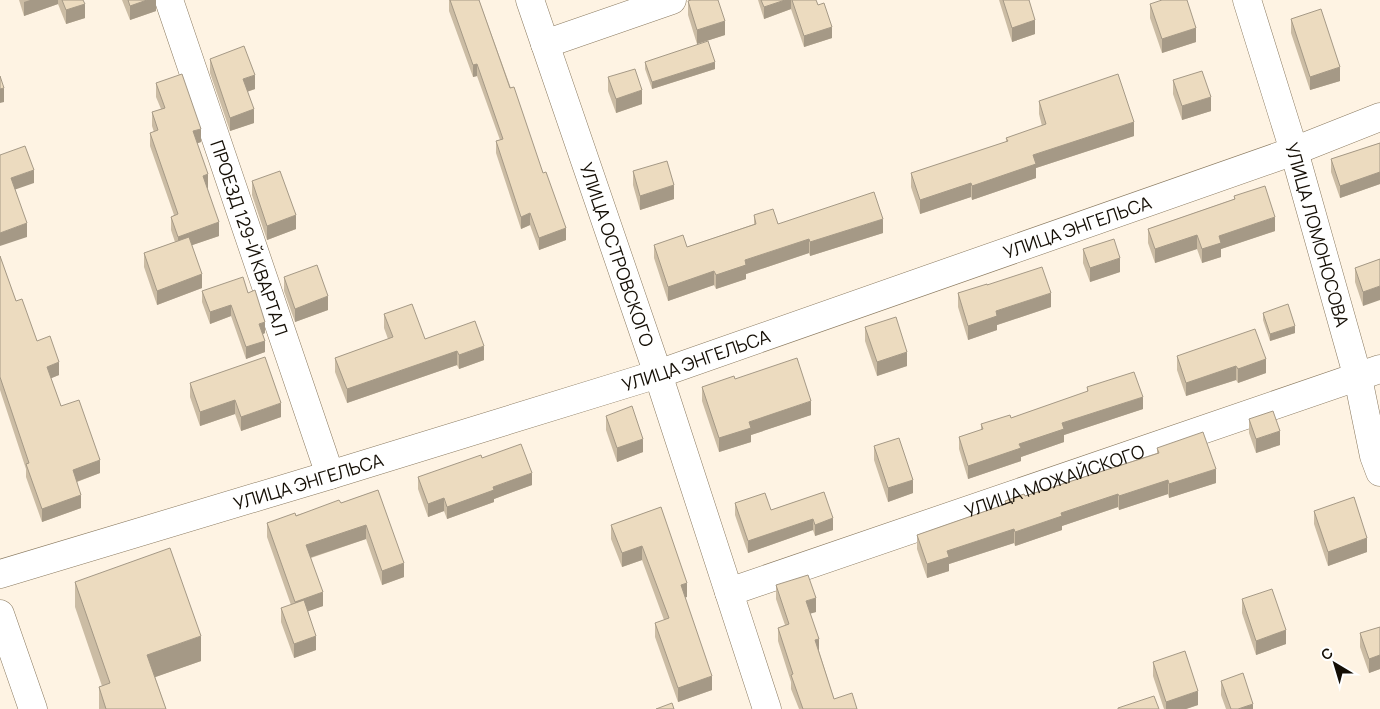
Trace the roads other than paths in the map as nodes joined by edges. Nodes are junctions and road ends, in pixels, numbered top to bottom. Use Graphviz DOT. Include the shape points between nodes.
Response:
graph roads {
  1 [pos="169,0"];
  2 [pos="530,0"];
  3 [pos="672,0"];
  4 [pos="1247,0"];
  5 [pos="545,44"];
  6 [pos="1380,116"];
  7 [pos="1294,151"];
  8 [pos="1369,373"];
  9 [pos="658,374"];
  10 [pos="1380,472"];
  11 [pos="330,476"];
  12 [pos="0,574"];
  13 [pos="729,592"];
  14 [pos="0,614"];
  15 [pos="33,709"];
  16 [pos="767,709"];
  1 -- 11 [label="street, ПРОЕЗД 129-Й КВАРТАЛ"];
  2 -- 5 [label="street, УЛИЦА ОСТРОВСКОГО"];
  3 -- 5 [label="street"];
  4 -- 7 [label="street, УЛИЦА ЛОМОНОСОВА"];
  5 -- 9 [label="street, УЛИЦА ОСТРОВСКОГО"];
  6 -- 7 [label="street, УЛИЦА ЭНГЕЛЬСА"];
  7 -- 8 [label="street, УЛИЦА ЛОМОНОСОВА"];
  7 -- 9 [label="street, УЛИЦА ЭНГЕЛЬСА"];
  8 -- 10 [label="street, УЛИЦА ЛОМОНОСОВА" via="1374,456"];
  8 -- 13 [label="street, УЛИЦА МОЖАЙСКОГО"];
  9 -- 11 [label="street, УЛИЦА ЭНГЕЛЬСА"];
  9 -- 13 [label="street, УЛИЦА ОСТРОВСКОГО"];
  11 -- 12 [label="street, УЛИЦА ЭНГЕЛЬСА"];
  13 -- 16 [label="street, УЛИЦА ОСТРОВСКОГО"];
  14 -- 15 [label="street"];
}
